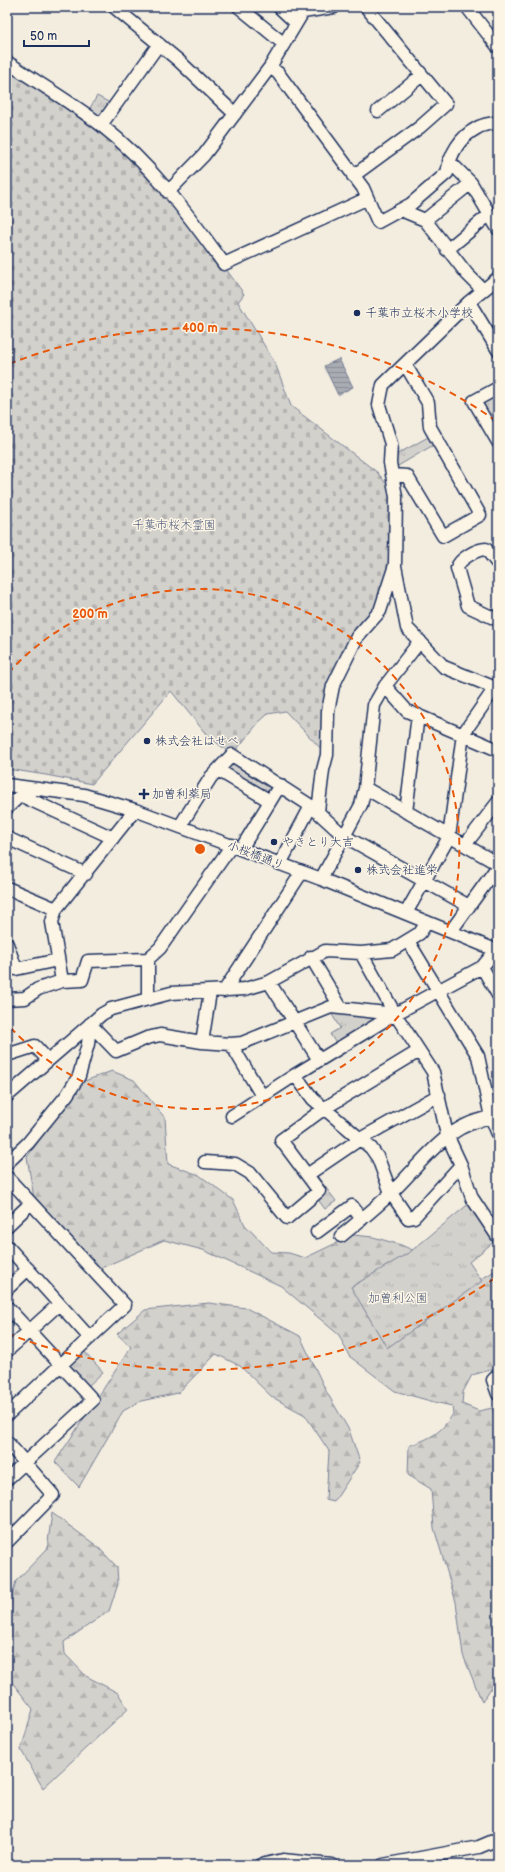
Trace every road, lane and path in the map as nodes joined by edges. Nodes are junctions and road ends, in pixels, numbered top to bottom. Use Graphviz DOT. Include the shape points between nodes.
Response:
graph roads {
  1 [pos="114,7"];
  2 [pos="238,7"];
  3 [pos="279,7"];
  4 [pos="334,7"];
  5 [pos="366,7"];
  6 [pos="467,7"];
  7 [pos="304,10"];
  8 [pos="296,23"];
  9 [pos="159,44"];
  10 [pos="284,44"];
  11 [pos="498,47"];
  12 [pos="7,62"];
  13 [pos="270,67"];
  14 [pos="422,75"];
  15 [pos="378,111"];
  16 [pos="235,114"];
  17 [pos="498,122"];
  18 [pos="101,125"];
  19 [pos="449,161"];
  20 [pos="353,176"];
  21 [pos="471,183"];
  22 [pos="168,192"];
  23 [pos="366,199"];
  24 [pos="401,210"];
  25 [pos="490,214"];
  26 [pos="425,220"];
  27 [pos="498,229"];
  28 [pos="447,250"];
  29 [pos="498,278"];
  30 [pos="483,290"];
  31 [pos="469,302"];
  32 [pos="498,350"];
  33 [pos="405,364"];
  34 [pos="498,388"];
  35 [pos="498,442"];
  36 [pos="392,475"];
  37 [pos="498,564"];
  38 [pos="395,565"];
  39 [pos="498,620"];
  40 [pos="420,641"];
  41 [pos="385,686"];
  42 [pos="497,688"];
  43 [pos="418,715"];
  44 [pos="463,734"];
  45 [pos="498,750"];
  46 [pos="218,770"];
  47 [pos="7,785"];
  48 [pos="280,785"];
  49 [pos="365,788"];
  50 [pos="24,791"];
  51 [pos="270,801"];
  52 [pos="498,802"];
  53 [pos="7,808"];
  54 [pos="314,809"];
  55 [pos="135,810"];
  56 [pos="406,812"];
  57 [pos="180,826"];
  58 [pos="344,836"];
  59 [pos="449,837"];
  60 [pos="7,838"];
  61 [pos="113,838"];
  62 [pos="465,845"];
  63 [pos="236,847"];
  64 [pos="280,864"];
  65 [pos="498,865"];
  66 [pos="302,872"];
  67 [pos="86,874"];
  68 [pos="322,879"];
  69 [pos="424,880"];
  70 [pos="7,888"];
  71 [pos="470,906"];
  72 [pos="56,909"];
  73 [pos="406,913"];
  74 [pos="427,922"];
  75 [pos="451,931"];
  76 [pos="408,941"];
  77 [pos="7,944"];
  78 [pos="497,950"];
  79 [pos="361,953"];
  80 [pos="311,957"];
  81 [pos="148,959"];
  82 [pos="58,960"];
  83 [pos="482,967"];
  84 [pos="62,981"];
  85 [pos="269,982"];
  86 [pos="437,990"];
  87 [pos="224,991"];
  88 [pos="210,992"];
  89 [pos="498,995"];
  90 [pos="148,998"];
  91 [pos="7,999"];
  92 [pos="341,1008"];
  93 [pos="395,1014"];
  94 [pos="296,1022"];
  95 [pos="90,1024"];
  96 [pos="202,1042"];
  97 [pos="231,1044"];
  98 [pos="420,1051"];
  99 [pos="7,1055"];
  100 [pos="48,1060"];
  101 [pos="320,1060"];
  102 [pos="295,1074"];
  103 [pos="439,1095"];
  104 [pos="7,1096"];
  105 [pos="262,1096"];
  106 [pos="325,1108"];
  107 [pos="232,1116"];
  108 [pos="495,1117"];
  109 [pos="498,1134"];
  110 [pos="447,1136"];
  111 [pos="360,1139"];
  112 [pos="205,1162"];
  113 [pos="7,1163"];
  114 [pos="461,1165"];
  115 [pos="307,1175"];
  116 [pos="7,1177"];
  117 [pos="391,1193"];
  118 [pos="31,1203"];
  119 [pos="362,1218"];
  120 [pos="7,1226"];
  121 [pos="318,1232"];
  122 [pos="341,1236"];
  123 [pos="498,1237"];
  124 [pos="7,1246"];
  125 [pos="28,1269"];
  126 [pos="7,1289"];
  127 [pos="59,1304"];
  128 [pos="7,1307"];
  129 [pos="29,1331"];
  130 [pos="90,1338"];
  131 [pos="7,1351"];
  132 [pos="60,1365"];
  133 [pos="498,1375"];
  134 [pos="498,1394"];
  135 [pos="7,1415"];
  136 [pos="7,1442"];
  137 [pos="26,1462"];
  138 [pos="7,1479"];
  139 [pos="10,1534"];
  140 [pos="498,1839"];
  141 [pos="260,1865"];
  142 [pos="332,1865"];
  143 [pos="383,1865"];
  1 -- 9 [label="street"];
  2 -- 10 [label="street"];
  3 -- 8 [label="street"];
  4 -- 7 [label="street"];
  5 -- 14 [label="street"];
  6 -- 11 [label="street"];
  7 -- 8 [label="street"];
  8 -- 10 [label="street"];
  9 -- 16 [label="street"];
  9 -- 18 [label="street"];
  10 -- 13 [label="street"];
  12 -- 18 [label="street"];
  13 -- 16 [label="street"];
  13 -- 20 [label="street" via="278,73"];
  14 -- 15 [label="street"];
  14 -- 20 [label="street" via="446,104 420,127"];
  16 -- 22 [label="street" via="204,156"];
  17 -- 19 [label="street" via="478,127 460,141"];
  18 -- 22 [label="street" via="146,166"];
  19 -- 21 [label="street"];
  19 -- 24 [label="street" via="448,173"];
  20 -- 23 [label="street" via="363,188"];
  21 -- 25 [label="street"];
  21 -- 26 [label="street"];
  22 -- 23 [label="street" via="224,264"];
  23 -- 24 [label="street" via="378,222"];
  24 -- 26 [label="street"];
  25 -- 27 [label="street"];
  25 -- 28 [label="street"];
  26 -- 28 [label="street"];
  28 -- 30 [label="street"];
  29 -- 30 [label="street"];
  30 -- 31 [label="street"];
  31 -- 32 [label="street"];
  31 -- 33 [label="street"];
  33 -- 36 [label="street" via="383,385 379,405 391,444"];
  33 -- 36 [label="street" via="428,403 430,428 480,516 443,536 407,476"];
  34 -- 35 [label="street" via="474,402"];
  36 -- 38 [label="street" via="396,497"];
  37 -- 39 [label="street" via="486,549 480,549 460,562 457,568 468,606"];
  38 -- 40 [label="street" via="407,628"];
  38 -- 54 [label="street" via="380,611 357,637 333,686 328,711 327,756"];
  40 -- 41 [label="street"];
  40 -- 42 [label="street" via="444,667"];
  41 -- 43 [label="street" via="407,711"];
  41 -- 49 [label="street" via="374,705"];
  42 -- 44 [label="street"];
  43 -- 44 [label="street"];
  43 -- 56 [label="street"];
  44 -- 45 [label="street"];
  44 -- 59 [label="street"];
  46 -- 48 [label="street" via="232,755"];
  46 -- 51 [label="street"];
  46 -- 57 [label="street"];
  47 -- 50 [label="street, 小桜橋通り"];
  48 -- 51 [label="street"];
  48 -- 54 [label="street"];
  49 -- 56 [label="street"];
  49 -- 58 [label="street" via="361,805"];
  50 -- 53 [label="street"];
  50 -- 55 [label="street, 小桜橋通り" via="84,795"];
  50 -- 61 [label="street"];
  51 -- 63 [label="street"];
  52 -- 62 [label="street"];
  54 -- 58 [label="street"];
  54 -- 64 [label="street"];
  55 -- 57 [label="street, 小桜橋通り"];
  55 -- 61 [label="street"];
  56 -- 59 [label="street"];
  57 -- 63 [label="street, 小桜橋通り"];
  58 -- 68 [label="street"];
  58 -- 69 [label="street"];
  59 -- 62 [label="street"];
  59 -- 69 [label="street"];
  60 -- 67 [label="street"];
  61 -- 67 [label="street"];
  62 -- 65 [label="street"];
  63 -- 64 [label="street, 小桜橋通り"];
  63 -- 81 [label="street" via="160,948"];
  64 -- 66 [label="street, 小桜橋通り"];
  65 -- 71 [label="street"];
  66 -- 68 [label="street, 小桜橋通り"];
  66 -- 87 [label="street"];
  67 -- 72 [label="street"];
  68 -- 73 [label="street, 小桜橋通り"];
  69 -- 71 [label="street"];
  69 -- 73 [label="street"];
  70 -- 72 [label="street"];
  71 -- 75 [label="street"];
  72 -- 82 [label="street" via="52,922"];
  73 -- 74 [label="street, 小桜橋通り"];
  74 -- 75 [label="street, 小桜橋通り"];
  74 -- 76 [label="street" via="420,933"];
  75 -- 78 [label="street, 小桜橋通り"];
  76 -- 79 [label="street" via="392,950"];
  76 -- 86 [label="street"];
  77 -- 82 [label="street" via="16,969"];
  78 -- 83 [label="street"];
  79 -- 80 [label="street" via="324,951"];
  79 -- 93 [label="street"];
  80 -- 85 [label="street"];
  80 -- 92 [label="street"];
  81 -- 84 [label="street" via="88,961 82,980"];
  81 -- 90 [label="street"];
  82 -- 84 [label="street"];
  83 -- 86 [label="street"];
  83 -- 89 [label="street"];
  84 -- 91 [label="street" via="38,989 25,998"];
  85 -- 87 [label="street" via="245,989"];
  85 -- 94 [label="street"];
  86 -- 93 [label="street"];
  86 -- 108 [label="street" via="478,1056"];
  87 -- 88 [label="street"];
  88 -- 90 [label="street" via="171,993"];
  88 -- 96 [label="street"];
  90 -- 95 [label="street" via="111,1009"];
  92 -- 93 [label="street"];
  92 -- 94 [label="street" via="332,1007"];
  93 -- 98 [label="street"];
  93 -- 101 [label="street"];
  94 -- 97 [label="street" via="242,1043"];
  94 -- 101 [label="street"];
  95 -- 96 [label="street" via="116,1051 160,1035"];
  95 -- 100 [label="street"];
  95 -- 113 [label="street" via="88,1044 79,1076 28,1144"];
  96 -- 97 [label="street"];
  97 -- 105 [label="street"];
  98 -- 103 [label="street" via="434,1072"];
  98 -- 106 [label="street"];
  99 -- 100 [label="street" via="35,1046"];
  100 -- 104 [label="street"];
  101 -- 102 [label="street"];
  102 -- 105 [label="street"];
  102 -- 106 [label="street" via="313,1099"];
  103 -- 110 [label="street"];
  103 -- 111 [label="street"];
  105 -- 107 [label="street"];
  106 -- 111 [label="street"];
  106 -- 115 [label="street" via="281,1140"];
  108 -- 109 [label="street"];
  108 -- 110 [label="street" via="470,1123"];
  110 -- 114 [label="street"];
  110 -- 117 [label="street"];
  111 -- 115 [label="street"];
  111 -- 117 [label="street" via="378,1158"];
  112 -- 115 [label="street" via="235,1164 250,1173 287,1218 319,1191"];
  114 -- 117 [label="street" via="414,1217 408,1218"];
  114 -- 123 [label="street" via="472,1198"];
  116 -- 118 [label="street"];
  117 -- 119 [label="street"];
  118 -- 120 [label="street"];
  118 -- 130 [label="street" via="125,1305"];
  119 -- 121 [label="street" via="352,1206"];
  119 -- 122 [label="street"];
  124 -- 125 [label="street"];
  125 -- 126 [label="street"];
  125 -- 127 [label="street"];
  127 -- 129 [label="street"];
  127 -- 130 [label="street"];
  128 -- 129 [label="street"];
  129 -- 131 [label="street"];
  129 -- 132 [label="street"];
  130 -- 132 [label="street"];
  132 -- 135 [label="street"];
  132 -- 137 [label="street" via="93,1400"];
  133 -- 134 [label="street" via="493,1380"];
  136 -- 137 [label="street"];
  137 -- 138 [label="street"];
  137 -- 139 [label="street" via="53,1495"];
  140 -- 143 [label="street" via="479,1847"];
  141 -- 142 [label="street" via="283,1860"];
}
